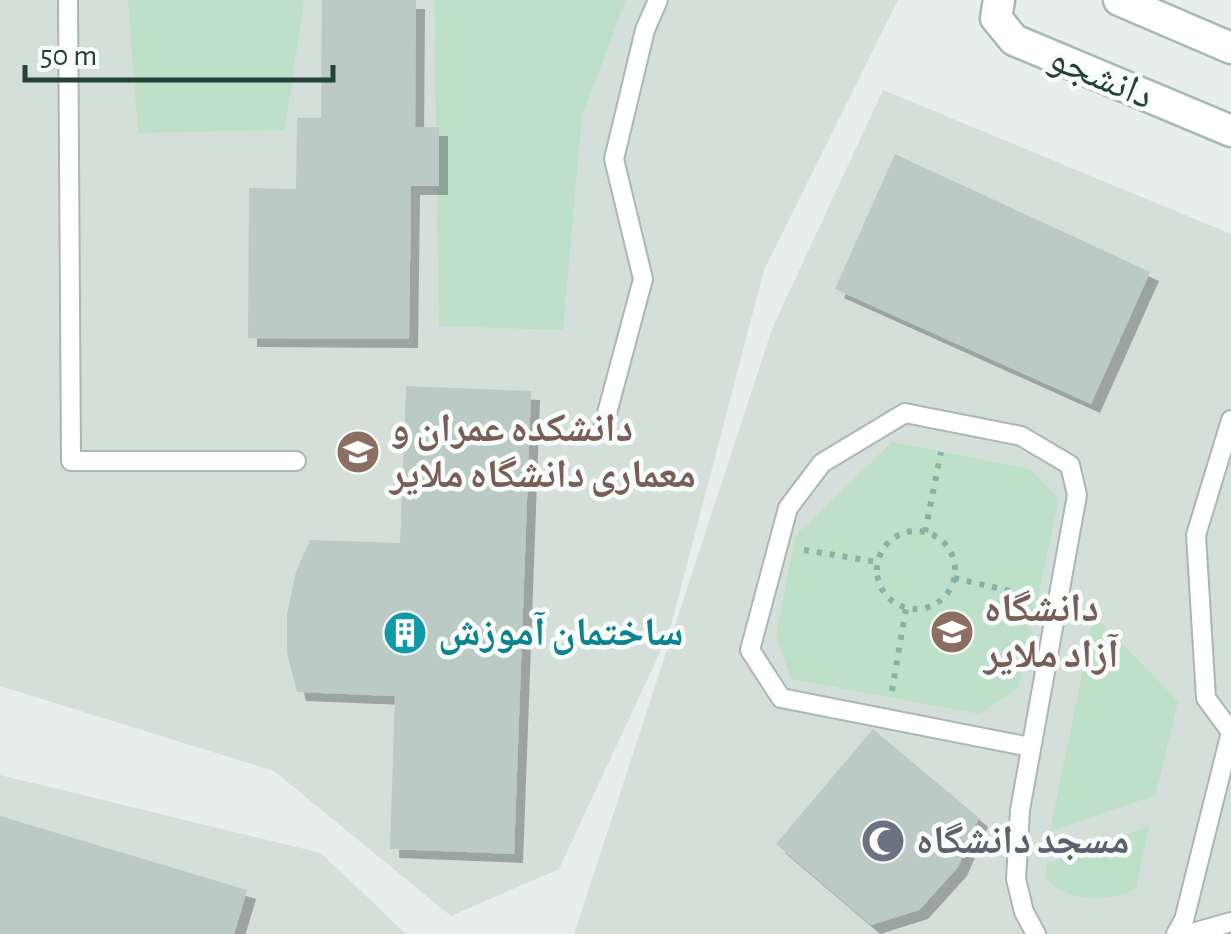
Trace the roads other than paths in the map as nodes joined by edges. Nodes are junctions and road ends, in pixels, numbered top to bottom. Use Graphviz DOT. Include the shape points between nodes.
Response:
graph roads {
  1 [pos="68,0"];
  2 [pos="658,0"];
  3 [pos="999,0"];
  4 [pos="1119,0"];
  5 [pos="1231,48"];
  6 [pos="1231,132"];
  7 [pos="1231,420"];
  8 [pos="604,428"];
  9 [pos="296,461"];
  10 [pos="1231,732"];
  11 [pos="1030,747"];
  12 [pos="1231,922"];
  13 [pos="1036,934"];
  14 [pos="1176,934"];
  15 [pos="1189,934"];
  1 -- 9 [label="lane" via="71,461"];
  2 -- 8 [label="lane" via="614,159 643,279"];
  3 -- 6 [label="main road, دانشجو" via="996,18 1014,40"];
  4 -- 5 [label="main road, دانشجو"];
  7 -- 10 [label="lane" via="1196,534 1206,698"];
  10 -- 14 [label="lane"];
  11 -- 11 [label="lane" via="1077,495 1070,464 1020,436 906,413 822,463 788,508 750,650 781,698"];
  11 -- 13 [label="lane" via="1016,879"];
  12 -- 15 [label="lane"];
}
